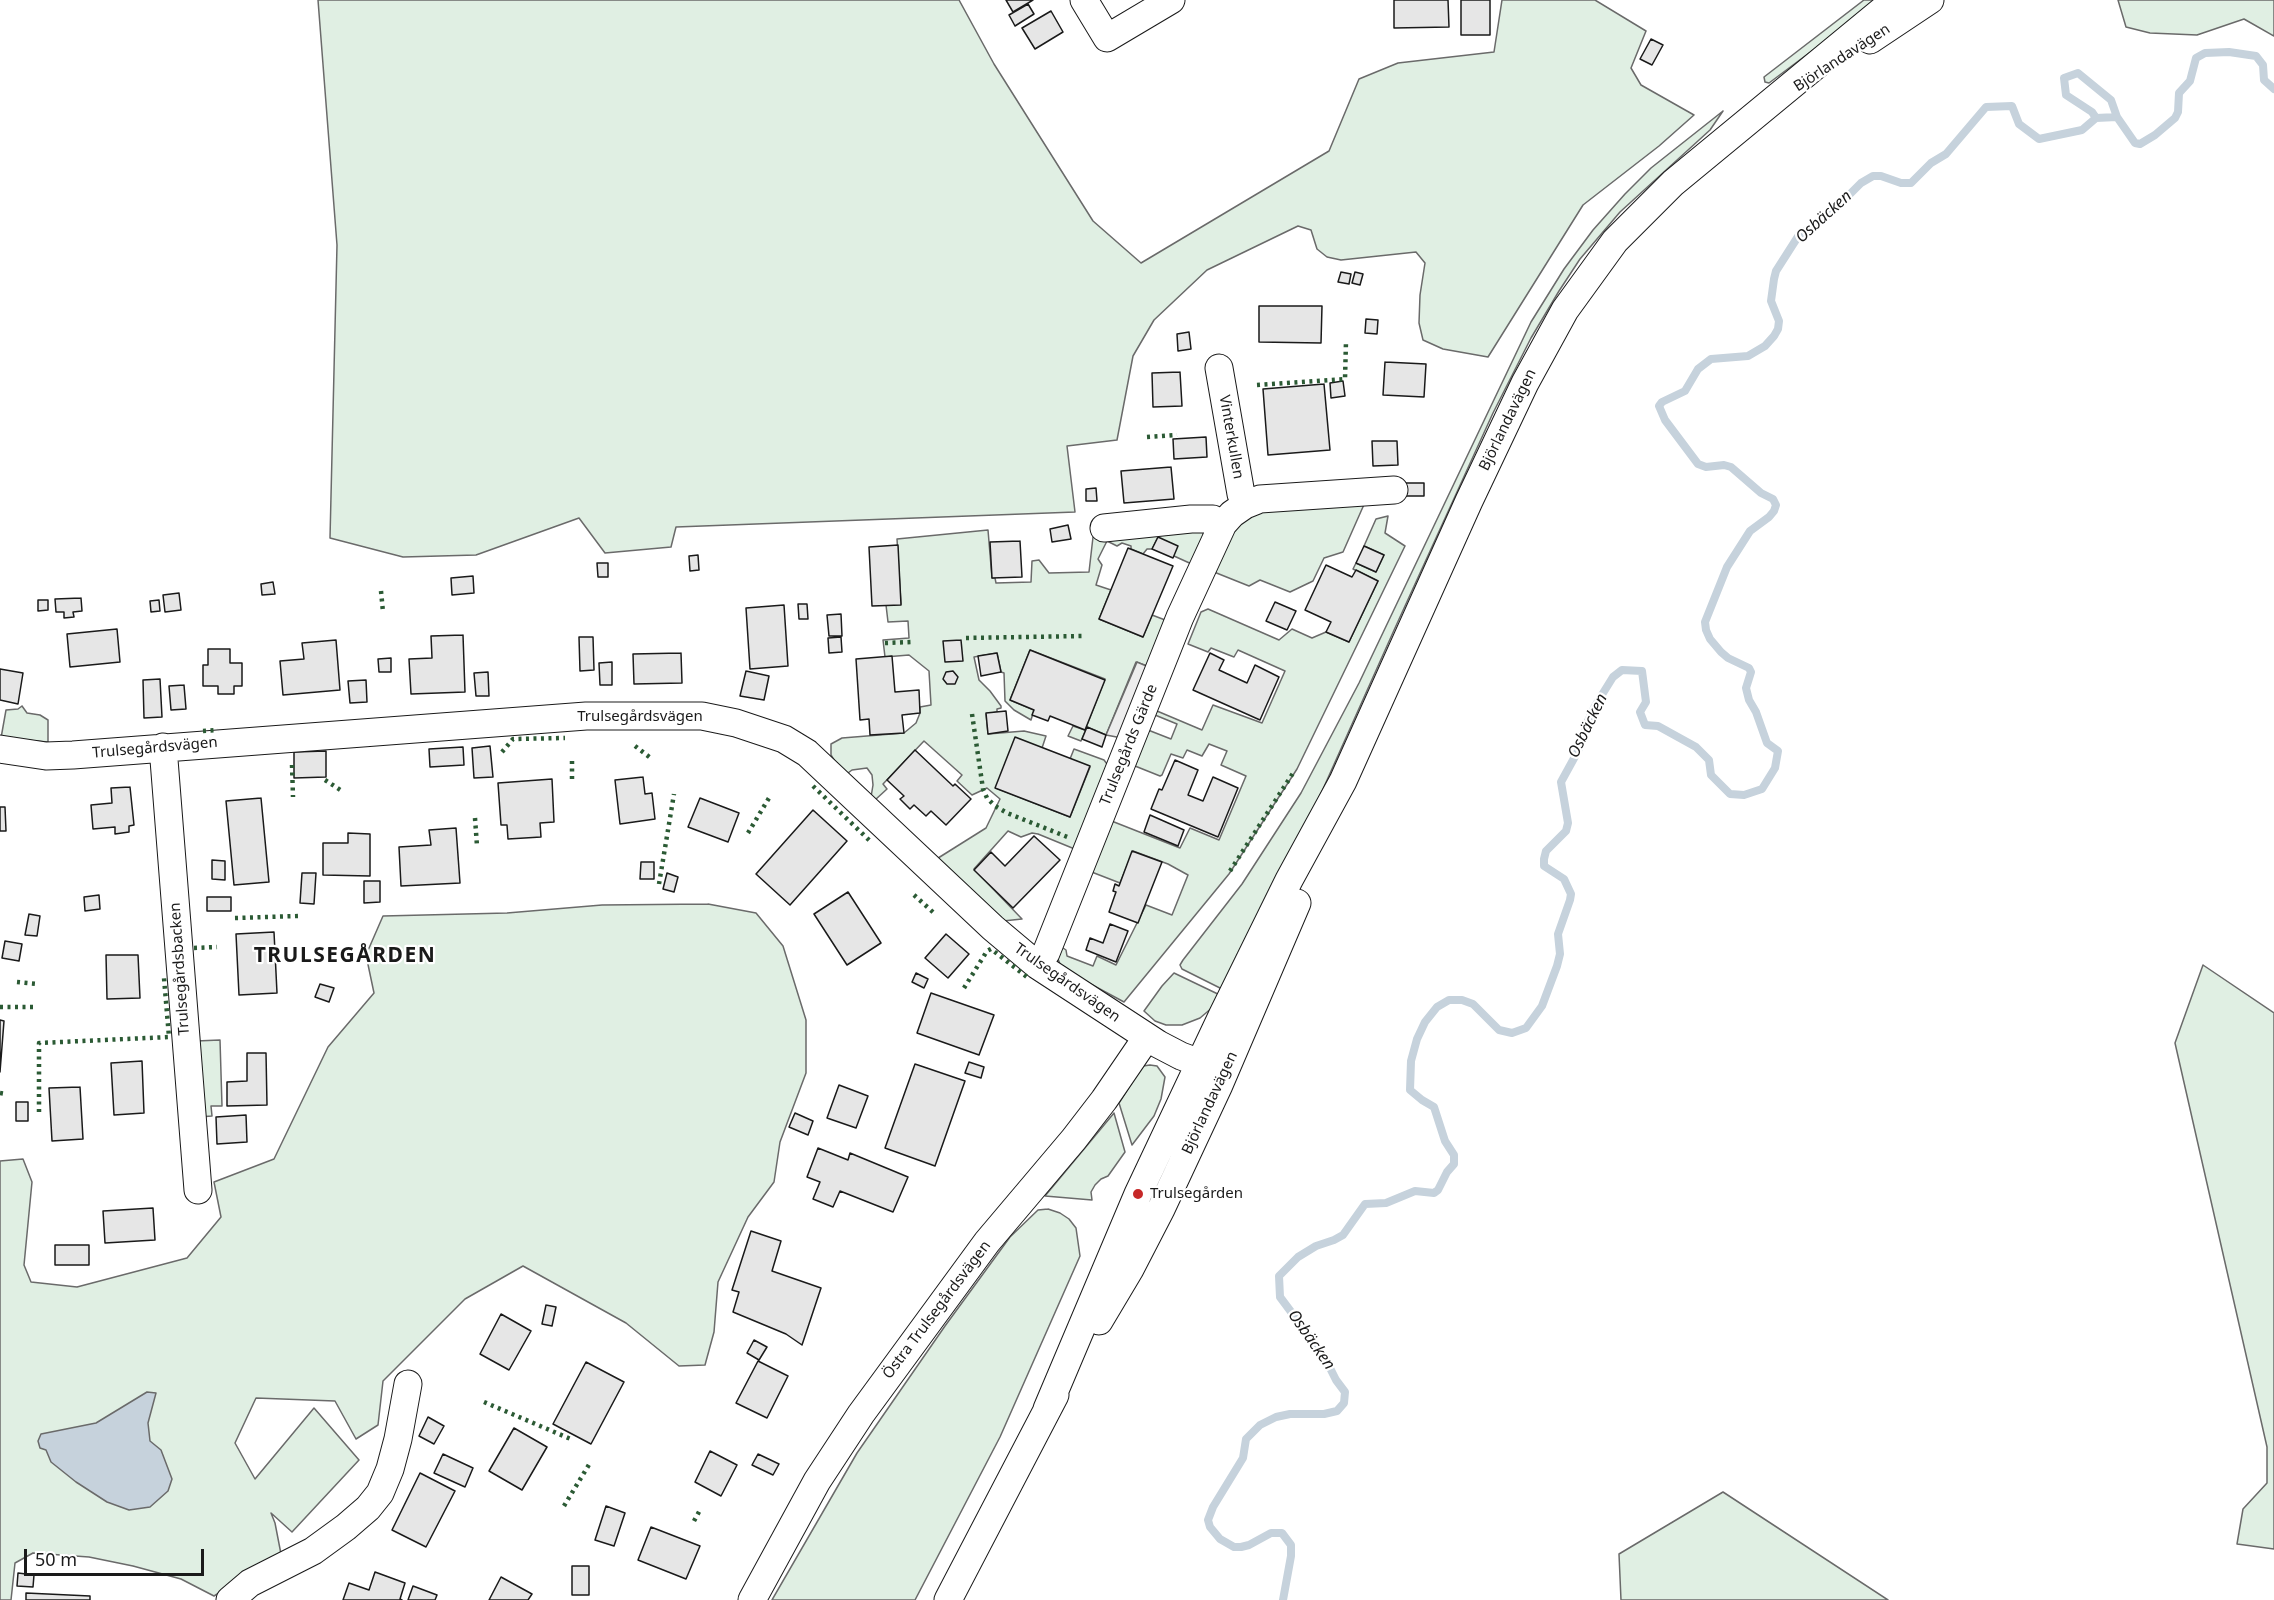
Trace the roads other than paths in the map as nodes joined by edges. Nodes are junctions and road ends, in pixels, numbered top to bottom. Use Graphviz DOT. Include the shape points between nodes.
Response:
graph roads {
  1 [pos="1084,0"];
  2 [pos="1171,0"];
  3 [pos="1895,0"];
  4 [pos="1930,0"];
  5 [pos="1754,116"];
  6 [pos="1219,368"];
  7 [pos="1394,489"];
  8 [pos="1245,505"];
  9 [pos="1223,524"];
  10 [pos="1104,528"];
  11 [pos="163,747"];
  12 [pos="0,749"];
  13 [pos="1037,965"];
  14 [pos="1147,1037"];
  15 [pos="1212,1068"];
  16 [pos="198,1191"];
  17 [pos="408,1384"];
  18 [pos="230,1600"];
  19 [pos="752,1600"];
  20 [pos="948,1600"];
  1 -- 2 [label="street" via="1107,38"];
  3 -- 5 [label="street, Björlandavägen"];
  4 -- 5 [label="street, Björlandavägen"];
  5 -- 15 [label="street, Björlandavägen" via="1635,219 1565,310 1469,501 1343,781 1289,880"];
  6 -- 8 [label="street, Vinterkullen"];
  7 -- 8 [label="street, Trulsegårds Gärde" via="1260,499"];
  8 -- 9 [label="street, Trulsegårds Gärde"];
  9 -- 10 [label="street" via="1214,519 1191,519"];
  9 -- 13 [label="street, Trulsegårds Gärde" via="1180,617 1046,953"];
  11 -- 12 [label="street, Trulsegårdsvägen" via="46,756"];
  11 -- 13 [label="street, Trulsegårdsvägen" via="586,716 702,716 736,723 784,740 807,753"];
  11 -- 16 [label="street, Trulsegårdsbacken"];
  13 -- 14 [label="street, Trulsegårdsvägen"];
  14 -- 15 [label="street, Trulsegårdsvägen"];
  14 -- 19 [label="street, Östra Trulsegårdsvägen" via="1098,1108 987,1242 861,1414 817,1480"];
  15 -- 20 [label="street, Björlandavägen" via="1138,1194 1047,1409"];
  17 -- 18 [label="street" via="390,1469 380,1493 368,1508 313,1551 250,1583"];
}
